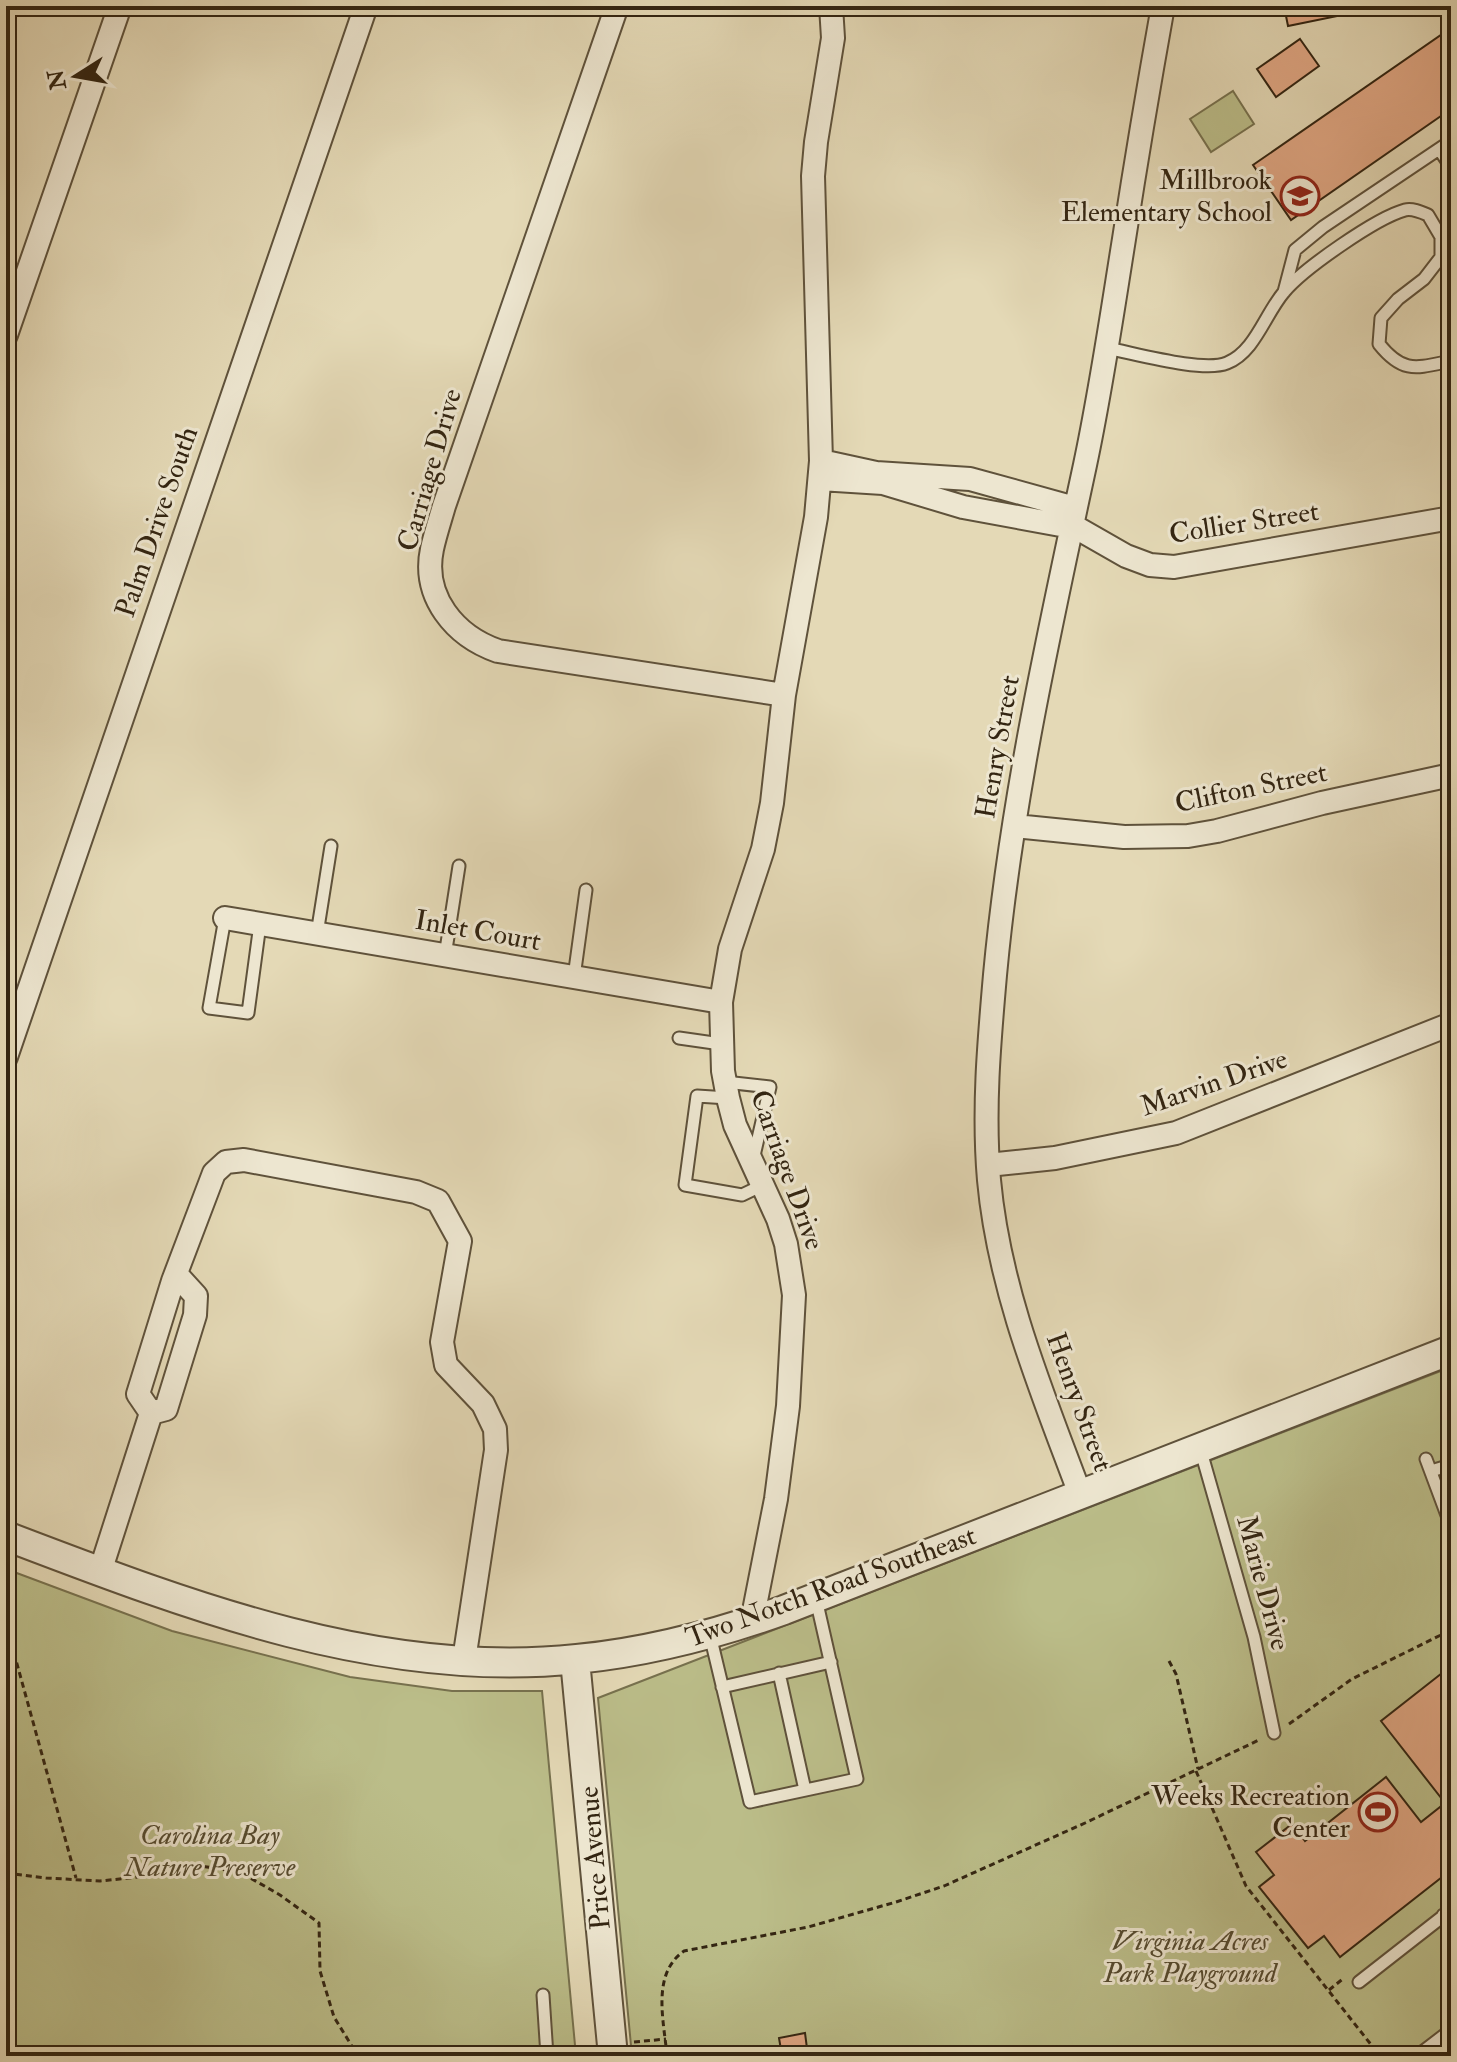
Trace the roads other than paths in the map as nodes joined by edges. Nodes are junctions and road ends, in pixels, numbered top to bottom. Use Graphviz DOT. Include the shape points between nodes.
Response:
graph roads {
  1 [pos="120,6"];
  2 [pos="366,6"];
  3 [pos="617,6"];
  4 [pos="831,6"];
  5 [pos="1163,6"];
  6 [pos="1451,141"];
  7 [pos="1439,149"];
  8 [pos="1451,167"];
  9 [pos="1283,293"];
  10 [pos="6,335"];
  11 [pos="1106,348"];
  12 [pos="1451,361"];
  13 [pos="820,470"];
  14 [pos="1073,518"];
  15 [pos="1451,518"];
  16 [pos="784,695"];
  17 [pos="1451,775"];
  18 [pos="1015,826"];
  19 [pos="331,846"];
  20 [pos="459,866"];
  21 [pos="586,890"];
  22 [pos="225,918"];
  23 [pos="260,924"];
  24 [pos="317,934"];
  25 [pos="445,956"];
  26 [pos="574,977"];
  27 [pos="721,1002"];
  28 [pos="1451,1024"];
  29 [pos="679,1038"];
  30 [pos="721,1044"];
  31 [pos="6,1057"];
  32 [pos="726,1090"];
  33 [pos="753,1162"];
  34 [pos="988,1165"];
  35 [pos="763,1184"];
  36 [pos="176,1274"];
  37 [pos="1451,1350"];
  38 [pos="151,1413"];
  39 [pos="1200,1447"];
  40 [pos="1426,1459"];
  41 [pos="1451,1465"];
  42 [pos="1431,1471"];
  43 [pos="1080,1494"];
  44 [pos="1451,1526"];
  45 [pos="6,1536"];
  46 [pos="100,1572"];
  47 [pos="816,1597"];
  48 [pos="752,1621"];
  49 [pos="710,1634"];
  50 [pos="464,1660"];
  51 [pos="575,1660"];
  52 [pos="831,1662"];
  53 [pos="779,1673"];
  54 [pos="722,1687"];
  55 [pos="1274,1733"];
  56 [pos="805,1790"];
  57 [pos="1448,1917"];
  58 [pos="1359,1982"];
  59 [pos="543,1995"];
  60 [pos="1451,2030"];
  61 [pos="618,2049"];
  62 [pos="547,2056"];
  63 [pos="1417,2056"];
  1 -- 10 [label="street"];
  2 -- 31 [label="street, Palm Drive South"];
  3 -- 16 [label="street, Carriage Drive" via="444,506 432,550 432,579 441,607 459,630 482,646"];
  4 -- 13 [label="street, Carriage Drive" via="833,38 813,176"];
  5 -- 11 [label="street, Henry Street"];
  6 -- 7 [label="lane"];
  7 -- 8 [label="lane"];
  7 -- 9 [label="lane" via="1295,250"];
  9 -- 11 [label="lane" via="1245,350 1228,363 1206,367"];
  9 -- 12 [label="lane" via="1319,260 1391,216 1408,209 1428,215 1441,237 1441,257 1381,318 1379,344 1392,360 1416,368"];
  11 -- 14 [label="street, Henry Street"];
  13 -- 14 [label="street, Collier Street" via="970,479"];
  13 -- 16 [label="street, Carriage Drive"];
  14 -- 15 [label="street, Collier Street" via="1077,528 1142,562 1174,567"];
  14 -- 18 [label="street, Henry Street"];
  16 -- 27 [label="street, Carriage Drive" via="763,849 730,949"];
  17 -- 18 [label="street, Clifton Street" via="1188,836 1124,837"];
  18 -- 34 [label="street, Henry Street" via="1000,915 988,1048"];
  19 -- 24 [label="lane"];
  20 -- 25 [label="lane"];
  21 -- 26 [label="lane"];
  22 -- 23 [label="street, Inlet Court"];
  22 -- 23 [label="lane" via="209,1008 248,1013"];
  23 -- 24 [label="street, Inlet Court"];
  24 -- 25 [label="street, Inlet Court"];
  25 -- 26 [label="street, Inlet Court"];
  26 -- 27 [label="street, Inlet Court"];
  27 -- 30 [label="street, Carriage Drive"];
  28 -- 34 [label="street, Marvin Drive" via="1176,1133 1055,1158"];
  29 -- 30 [label="lane"];
  30 -- 32 [label="street, Carriage Drive"];
  32 -- 33 [label="street, Carriage Drive"];
  32 -- 33 [label="lane" via="770,1087"];
  32 -- 35 [label="lane" via="697,1096 685,1185 742,1195"];
  33 -- 35 [label="street, Carriage Drive"];
  34 -- 43 [label="street, Henry Street" via="1014,1307"];
  35 -- 48 [label="street, Carriage Drive" via="786,1244 794,1321 776,1499"];
  36 -- 38 [label="street" via="138,1394"];
  36 -- 38 [label="street" via="196,1296 195,1315 166,1409"];
  36 -- 50 [label="street" via="214,1173 226,1162 244,1160 416,1192 438,1201 460,1241 442,1342 446,1365 483,1404 495,1429"];
  37 -- 39 [label="street, Two Notch Road Southeast"];
  38 -- 46 [label="street"];
  39 -- 43 [label="street, Two Notch Road Southeast"];
  39 -- 55 [label="lane, Marie Drive" via="1254,1637"];
  40 -- 42 [label="lane"];
  41 -- 42 [label="lane"];
  42 -- 44 [label="lane"];
  43 -- 47 [label="street, Two Notch Road Southeast"];
  45 -- 46 [label="street, Two Notch Road Southeast"];
  46 -- 50 [label="street, Two Notch Road Southeast" via="315,1638 402,1655"];
  47 -- 48 [label="street, Two Notch Road Southeast"];
  47 -- 52 [label="lane"];
  48 -- 49 [label="street, Two Notch Road Southeast"];
  49 -- 51 [label="street, Two Notch Road Southeast"];
  49 -- 54 [label="lane"];
  50 -- 51 [label="street, Two Notch Road Southeast"];
  51 -- 61 [label="street, Price Avenue"];
  52 -- 53 [label="lane"];
  52 -- 56 [label="lane" via="857,1779"];
  53 -- 54 [label="lane"];
  53 -- 56 [label="lane"];
  54 -- 56 [label="lane" via="750,1802"];
  57 -- 58 [label="lane"];
  59 -- 62 [label="lane"];
  60 -- 63 [label="lane"];
}
